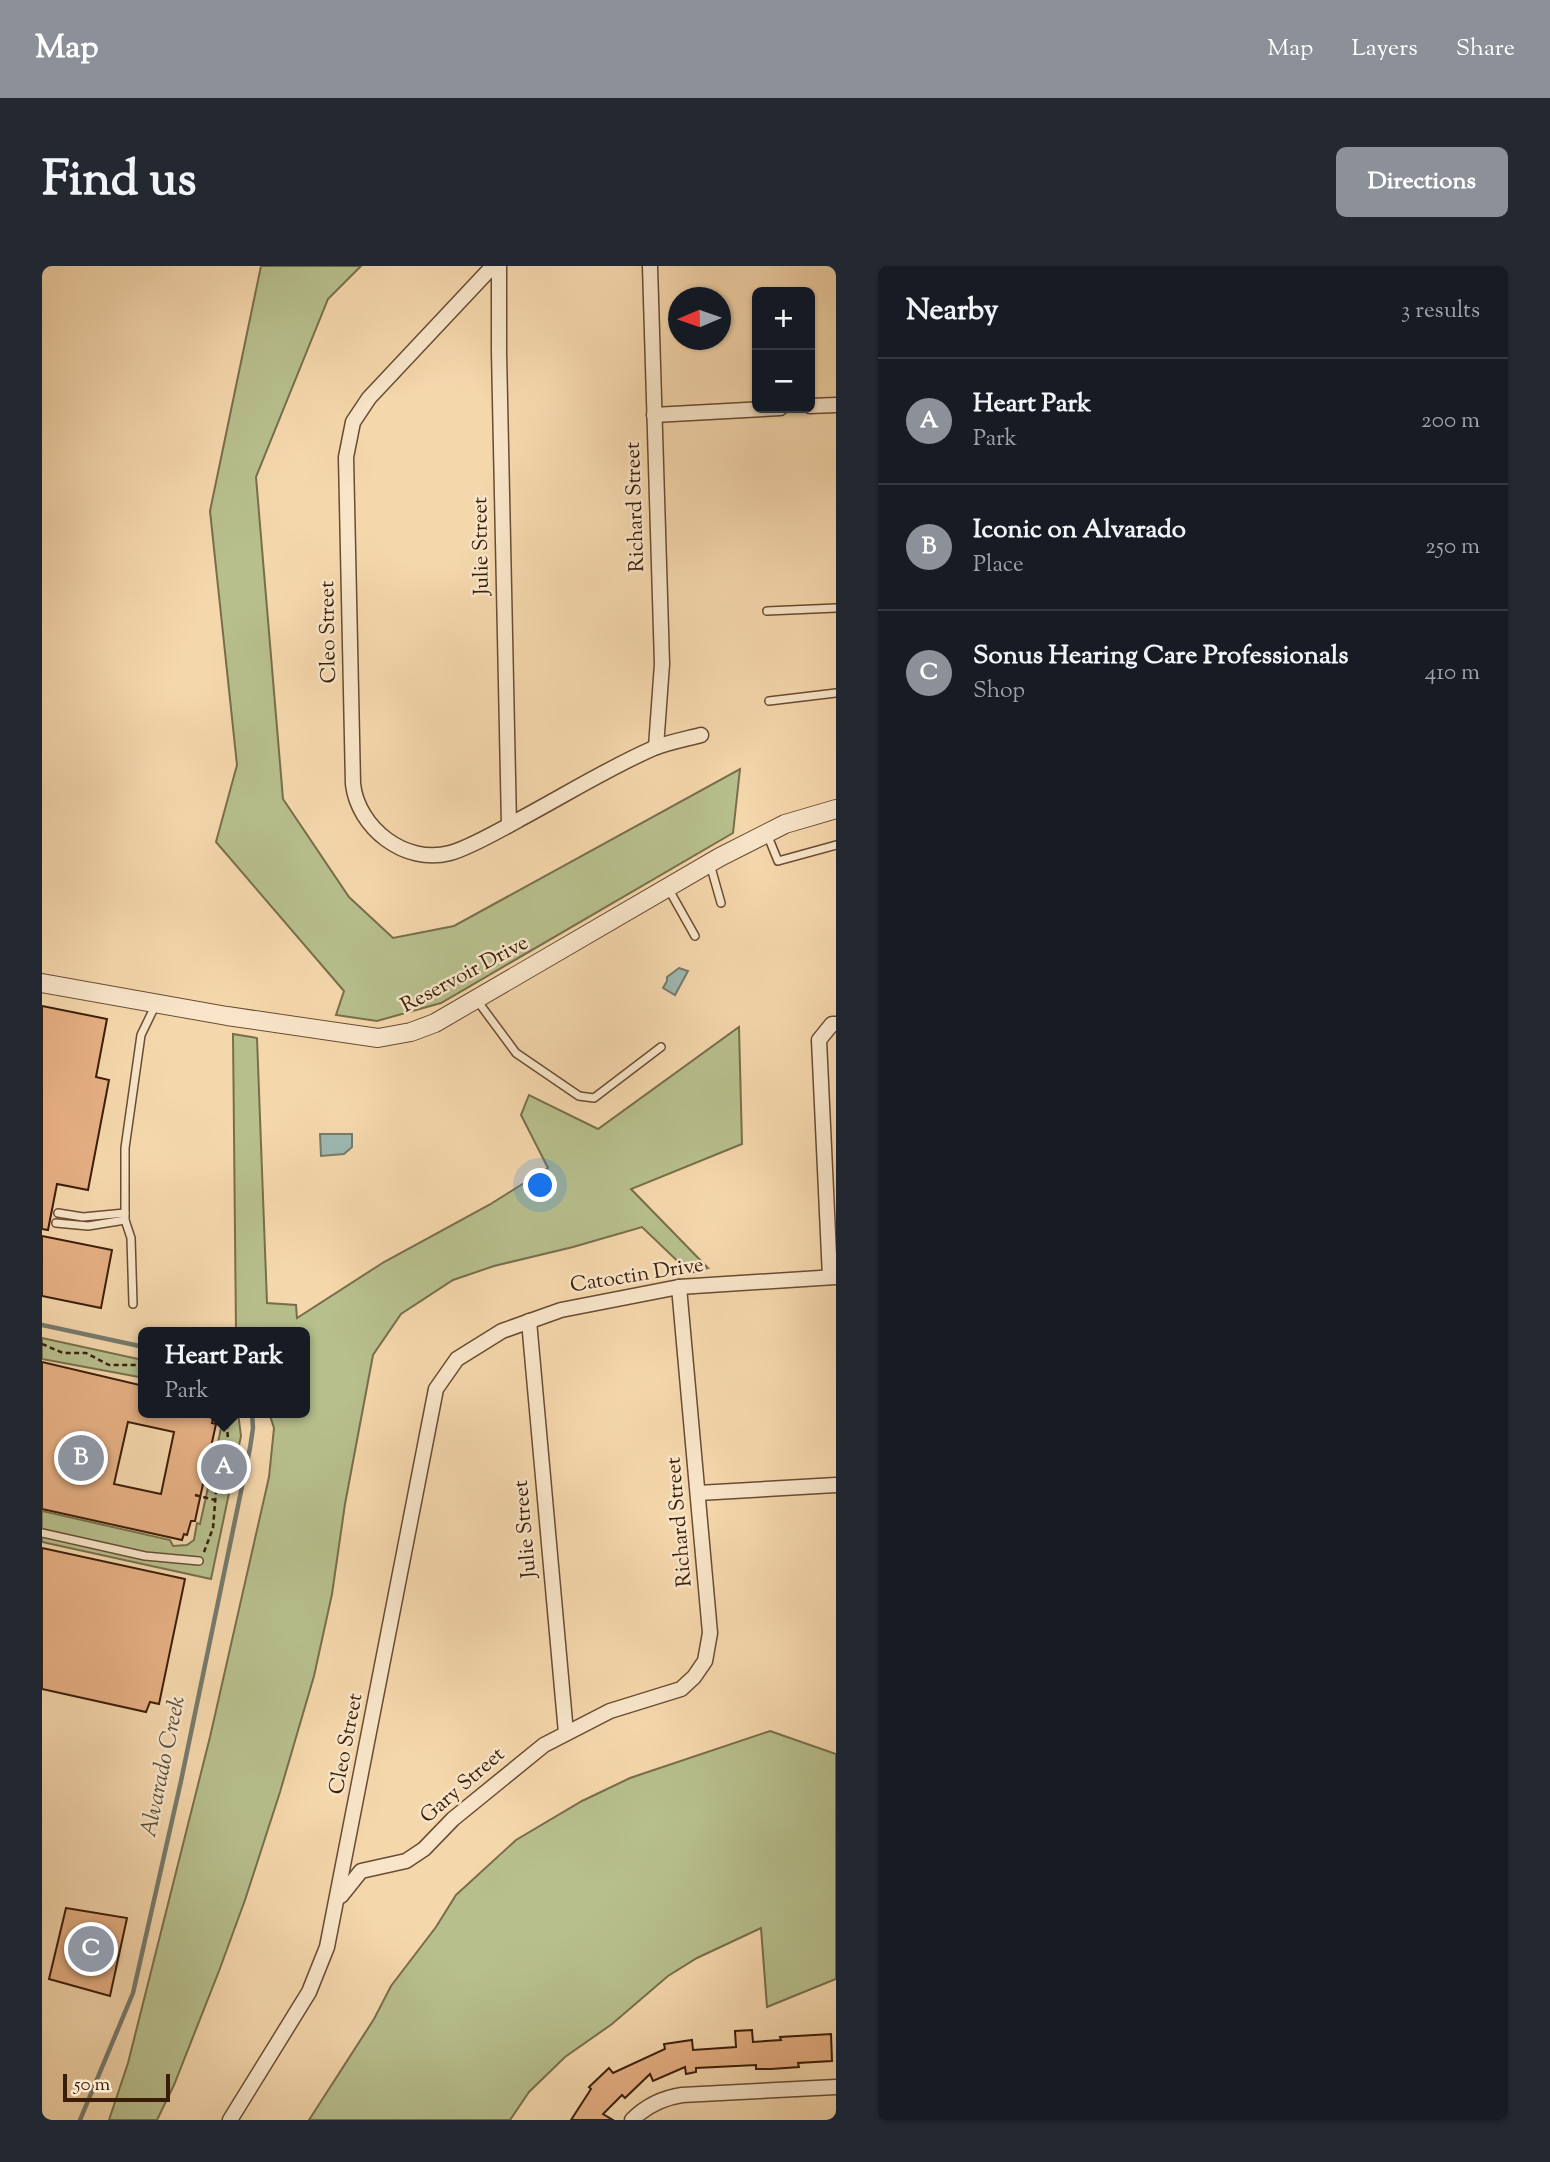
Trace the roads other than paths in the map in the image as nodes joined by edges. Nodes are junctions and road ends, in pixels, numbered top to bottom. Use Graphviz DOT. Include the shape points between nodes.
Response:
graph roads {
  1 [pos="493,266"];
  2 [pos="499,266"];
  3 [pos="650,266"];
  4 [pos="836,405"];
  5 [pos="815,406"];
  6 [pos="752,410"];
  7 [pos="654,415"];
  8 [pos="836,608"];
  9 [pos="767,611"];
  10 [pos="836,692"];
  11 [pos="769,701"];
  12 [pos="701,735"];
  13 [pos="656,747"];
  14 [pos="836,809"];
  15 [pos="509,825"];
  16 [pos="767,833"];
  17 [pos="836,845"];
  18 [pos="709,863"];
  19 [pos="667,888"];
  20 [pos="721,904"];
  21 [pos="695,936"];
  22 [pos="42,983"];
  23 [pos="476,999"];
  24 [pos="156,1003"];
  25 [pos="836,1024"];
  26 [pos="661,1047"];
  27 [pos="830,1129"];
  28 [pos="58,1213"];
  29 [pos="125,1217"];
  30 [pos="55,1223"];
  31 [pos="833,1277"];
  32 [pos="679,1287"];
  33 [pos="133,1304"];
  34 [pos="529,1321"];
  35 [pos="457,1359"];
  36 [pos="836,1485"];
  37 [pos="698,1493"];
  38 [pos="42,1533"];
  39 [pos="198,1561"];
  40 [pos="629,1705"];
  41 [pos="566,1733"];
  42 [pos="337,1907"];
  43 [pos="836,2087"];
  44 [pos="230,2120"];
  45 [pos="632,2120"];
  1 -- 15 [label="street, Cleo Street" via="369,398 354,422 346,457 353,784 362,813 379,834 412,851 450,853"];
  2 -- 15 [label="street, Julie Street"];
  3 -- 7 [label="street, Richard Street"];
  4 -- 5 [label="street"];
  6 -- 7 [label="street"];
  7 -- 13 [label="street, Richard Street" via="662,664"];
  8 -- 9 [label="lane"];
  10 -- 11 [label="lane"];
  12 -- 13 [label="street"];
  13 -- 15 [label="street"];
  14 -- 16 [label="street, Reservoir Drive"];
  16 -- 17 [label="lane" via="778,862"];
  16 -- 18 [label="street, Reservoir Drive"];
  18 -- 19 [label="street, Reservoir Drive"];
  18 -- 20 [label="lane"];
  19 -- 21 [label="lane"];
  19 -- 23 [label="street, Reservoir Drive"];
  22 -- 24 [label="street, Reservoir Drive"];
  23 -- 24 [label="street, Reservoir Drive" via="435,1023 378,1038"];
  23 -- 26 [label="lane" via="516,1053 579,1096 594,1098"];
  24 -- 29 [label="lane" via="141,1035 125,1148"];
  25 -- 27 [label="street" via="819,1040"];
  27 -- 31 [label="street"];
  28 -- 29 [label="lane"];
  29 -- 30 [label="lane" via="88,1226"];
  29 -- 33 [label="lane" via="131,1238"];
  31 -- 32 [label="street, Catoctin Drive"];
  32 -- 34 [label="street, Catoctin Drive" via="561,1310"];
  32 -- 37 [label="street, Richard Street"];
  34 -- 35 [label="street, Catoctin Drive"];
  34 -- 41 [label="street, Julie Street"];
  35 -- 42 [label="street, Cleo Street" via="436,1389"];
  36 -- 37 [label="street"];
  37 -- 40 [label="street, Richard Street" via="708,1652 700,1670 681,1689"];
  38 -- 39 [label="lane" via="145,1556"];
  40 -- 41 [label="street, Gary Street"];
  41 -- 42 [label="street, Gary Street" via="544,1745 453,1819 424,1849 406,1861 361,1871 342,1891"];
  42 -- 44 [label="street, Cleo Street" via="309,1992"];
  43 -- 45 [label="street" via="682,2095 647,2107"];
}
